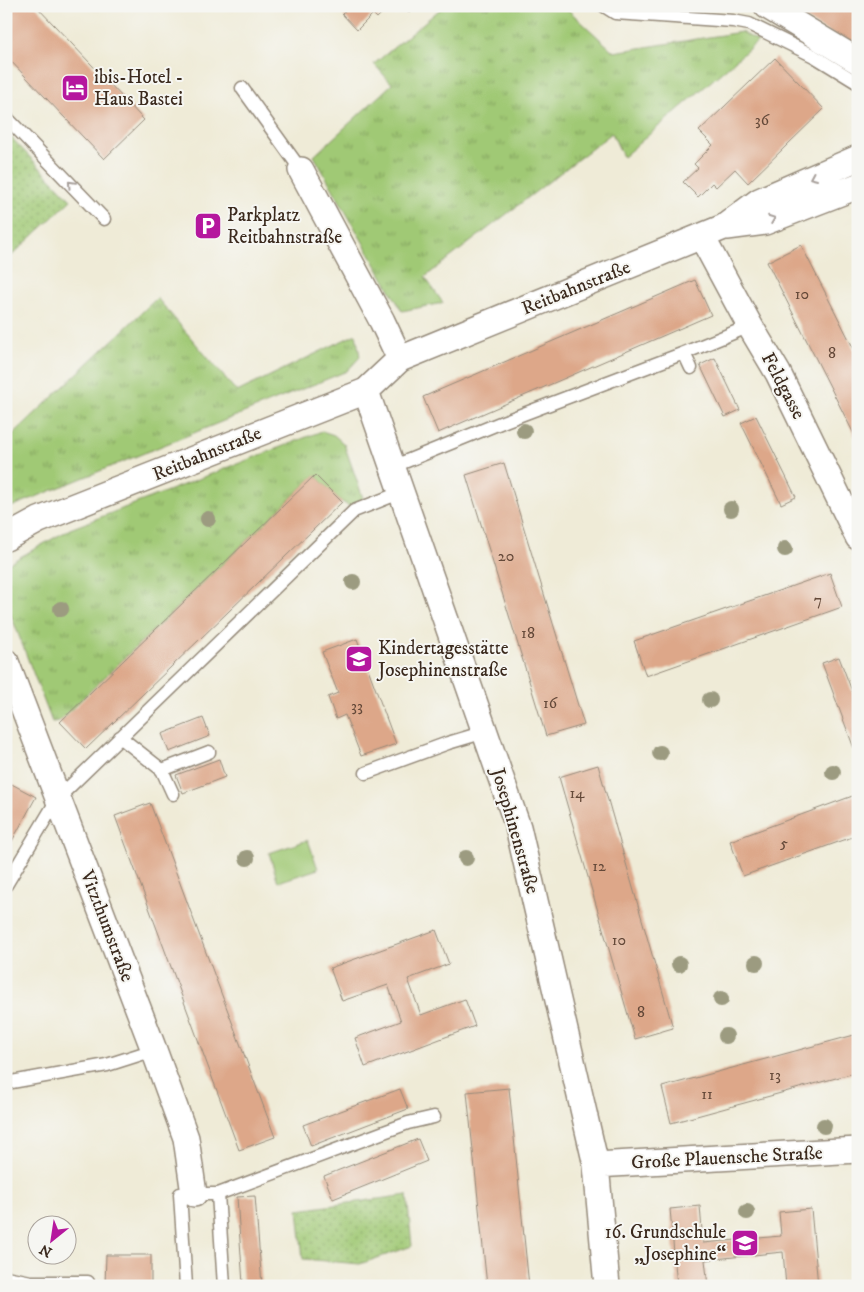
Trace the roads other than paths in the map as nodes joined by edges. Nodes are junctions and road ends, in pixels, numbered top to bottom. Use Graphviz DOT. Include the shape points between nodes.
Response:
graph roads {
  1 [pos="604,6"];
  2 [pos="767,6"];
  3 [pos="858,61"];
  4 [pos="858,82"];
  5 [pos="242,88"];
  6 [pos="6,117"];
  7 [pos="858,158"];
  8 [pos="301,170"];
  9 [pos="858,186"];
  10 [pos="104,219"];
  11 [pos="713,232"];
  12 [pos="750,326"];
  13 [pos="684,353"];
  14 [pos="400,359"];
  15 [pos="691,368"];
  16 [pos="366,391"];
  17 [pos="392,467"];
  18 [pos="402,492"];
  19 [pos="858,537"];
  20 [pos="6,538"];
  21 [pos="6,662"];
  22 [pos="485,732"];
  23 [pos="120,737"];
  24 [pos="209,752"];
  25 [pos="162,770"];
  26 [pos="366,773"];
  27 [pos="173,794"];
  28 [pos="58,798"];
  29 [pos="6,886"];
  30 [pos="154,1050"];
  31 [pos="6,1083"];
  32 [pos="434,1118"];
  33 [pos="858,1150"];
  34 [pos="596,1165"];
  35 [pos="206,1194"];
  36 [pos="6,1277"];
  37 [pos="88,1282"];
  38 [pos="186,1286"];
  39 [pos="224,1286"];
  40 [pos="607,1286"];
  1 -- 4 [label="lane" via="615,13 749,24"];
  2 -- 3 [label="street"];
  5 -- 8 [label="lane"];
  10 -- 6 [label="lane, one-way"];
  7 -- 11 [label="street, Reitbahnstraße, one-way" via="759,201"];
  8 -- 14 [label="street"];
  11 -- 9 [label="street, Reitbahnstraße, one-way" via="765,222"];
  11 -- 12 [label="street, Feldgasse"];
  11 -- 14 [label="street, Reitbahnstraße"];
  12 -- 13 [label="lane"];
  12 -- 19 [label="street, Feldgasse" via="778,373"];
  13 -- 15 [label="lane"];
  13 -- 17 [label="lane"];
  14 -- 16 [label="street, Reitbahnstraße"];
  16 -- 17 [label="street, Josephinenstraße"];
  16 -- 20 [label="street, Reitbahnstraße" via="39,520"];
  17 -- 18 [label="street, Josephinenstraße"];
  18 -- 22 [label="street, Josephinenstraße"];
  18 -- 23 [label="lane" via="354,511"];
  21 -- 28 [label="street, Vitzthumstraße"];
  22 -- 26 [label="lane"];
  22 -- 34 [label="street, Josephinenstraße" via="518,826"];
  23 -- 25 [label="lane"];
  23 -- 28 [label="lane"];
  24 -- 25 [label="lane"];
  25 -- 27 [label="lane"];
  28 -- 29 [label="lane"];
  28 -- 30 [label="street, Vitzthumstraße"];
  30 -- 31 [label="lane" via="107,1066"];
  30 -- 35 [label="street, Vitzthumstraße"];
  32 -- 35 [label="lane" via="408,1123"];
  33 -- 34 [label="street, Große Plauensche Straße"];
  34 -- 40 [label="street, Josephinenstraße"];
  35 -- 38 [label="lane" via="180,1194"];
  35 -- 39 [label="lane"];
  36 -- 37 [label="lane" via="31,1282"];
}
